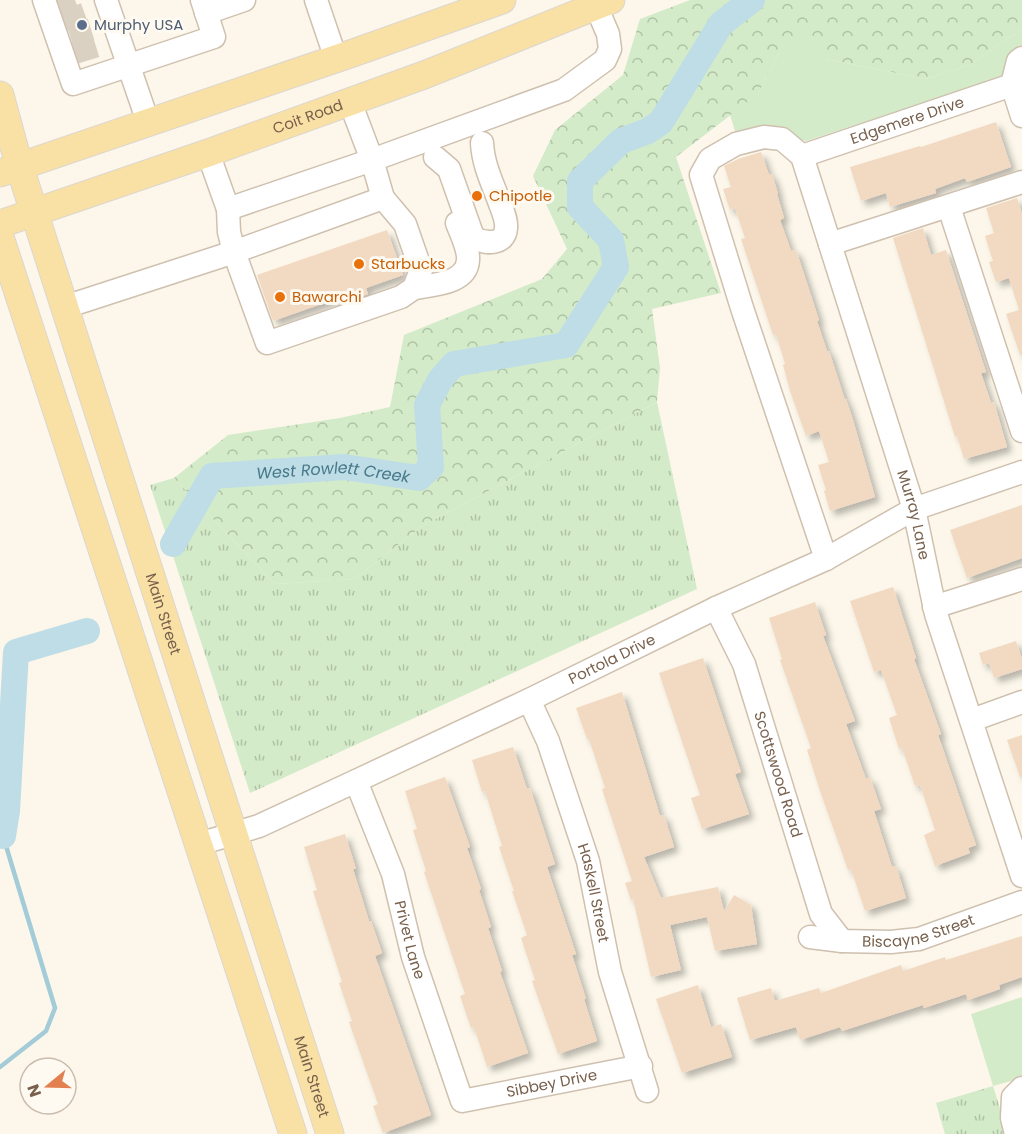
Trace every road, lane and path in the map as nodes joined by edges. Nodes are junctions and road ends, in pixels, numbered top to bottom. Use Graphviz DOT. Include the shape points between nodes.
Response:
graph roads {
  1 [pos="244,0"];
  2 [pos="316,0"];
  3 [pos="502,0"];
  4 [pos="604,3"];
  5 [pos="204,7"];
  6 [pos="109,32"];
  7 [pos="62,35"];
  8 [pos="1022,58"];
  9 [pos="336,59"];
  10 [pos="1012,85"];
  11 [pos="0,95"];
  12 [pos="350,102"];
  13 [pos="1022,116"];
  14 [pos="148,122"];
  15 [pos="478,133"];
  16 [pos="432,148"];
  17 [pos="208,153"];
  18 [pos="802,156"];
  19 [pos="372,160"];
  20 [pos="10,169"];
  21 [pos="1022,182"];
  22 [pos="383,198"];
  23 [pos="949,207"];
  24 [pos="228,209"];
  25 [pos="35,213"];
  26 [pos="0,224"];
  27 [pos="0,237"];
  28 [pos="830,244"];
  29 [pos="234,252"];
  30 [pos="469,258"];
  31 [pos="414,288"];
  32 [pos="65,307"];
  33 [pos="1022,431"];
  34 [pos="1022,472"];
  35 [pos="914,509"];
  36 [pos="826,559"];
  37 [pos="1022,579"];
  38 [pos="716,608"];
  39 [pos="934,608"];
  40 [pos="529,699"];
  41 [pos="1022,702"];
  42 [pos="972,720"];
  43 [pos="356,781"];
  44 [pos="232,833"];
  45 [pos="199,844"];
  46 [pos="1022,876"];
  47 [pos="1022,902"];
  48 [pos="810,937"];
  49 [pos="842,941"];
  50 [pos="641,1066"];
  51 [pos="1022,1088"];
  52 [pos="647,1090"];
  53 [pos="462,1101"];
  54 [pos="293,1134"];
  55 [pos="330,1134"];
  56 [pos="1016,1134"];
  1 -- 5 [label="street"];
  2 -- 9 [label="street"];
  3 -- 9 [label="main road"];
  4 -- 12 [label="main road, Coit Road"];
  4 -- 15 [label="street" via="610,49 605,60 564,90"];
  5 -- 6 [label="street" via="214,37"];
  6 -- 7 [label="street" via="73,84"];
  6 -- 14 [label="street"];
  8 -- 10 [label="street"];
  9 -- 12 [label="main road"];
  9 -- 14 [label="main road"];
  10 -- 13 [label="street"];
  10 -- 18 [label="street, Edgemere Drive"];
  11 -- 20 [label="main road, Main Street"];
  12 -- 17 [label="main road, Coit Road"];
  12 -- 19 [label="street"];
  14 -- 20 [label="main road"];
  15 -- 16 [label="street"];
  15 -- 16 [label="street" via="505,218 506,230 497,241 489,243 473,237 449,169"];
  15 -- 30 [label="street" via="492,158 515,232 502,255"];
  16 -- 19 [label="street"];
  16 -- 30 [label="street"];
  17 -- 24 [label="street"];
  17 -- 25 [label="main road, Coit Road"];
  18 -- 28 [label="street, Murray Lane"];
  18 -- 36 [label="street" via="782,139 764,137 736,144 711,159 701,175"];
  19 -- 22 [label="street"];
  19 -- 24 [label="street"];
  20 -- 25 [label="main road, Main Street"];
  21 -- 23 [label="street"];
  22 -- 29 [label="street"];
  22 -- 31 [label="street" via="405,224 421,270"];
  23 -- 28 [label="street"];
  23 -- 33 [label="street"];
  24 -- 29 [label="street"];
  25 -- 26 [label="main road, Coit Road"];
  25 -- 32 [label="main road, Main Street"];
  27 -- 45 [label="main road"];
  28 -- 35 [label="street, Murray Lane"];
  29 -- 31 [label="street" via="267,343 401,297"];
  29 -- 32 [label="street"];
  30 -- 31 [label="street" via="461,275 452,280"];
  32 -- 44 [label="main road, Main Street"];
  34 -- 35 [label="street, Portola Drive"];
  35 -- 36 [label="street, Portola Drive"];
  35 -- 39 [label="street, Murray Lane"];
  36 -- 38 [label="street, Portola Drive"];
  37 -- 39 [label="street"];
  38 -- 40 [label="street, Portola Drive"];
  38 -- 49 [label="street, Scottswood Road" via="744,664 822,914"];
  39 -- 42 [label="street, Murray Lane"];
  40 -- 43 [label="street, Portola Drive"];
  40 -- 50 [label="street, Haskell Street" via="549,741 588,861 610,972"];
  41 -- 42 [label="street"];
  42 -- 46 [label="street, Murray Lane"];
  43 -- 44 [label="street, Portola Drive" via="259,826"];
  43 -- 53 [label="street, Privet Lane" via="393,874 413,957"];
  44 -- 45 [label="street, Portola Drive"];
  44 -- 55 [label="main road, Main Street"];
  45 -- 54 [label="main road"];
  47 -- 49 [label="street, Biscayne Street" via="919,939"];
  48 -- 49 [label="street, Biscayne Street"];
  50 -- 52 [label="street, Haskell Street"];
  50 -- 53 [label="street, Sibbey Drive"];
  51 -- 56 [label="street" via="1013,1097"];
}
